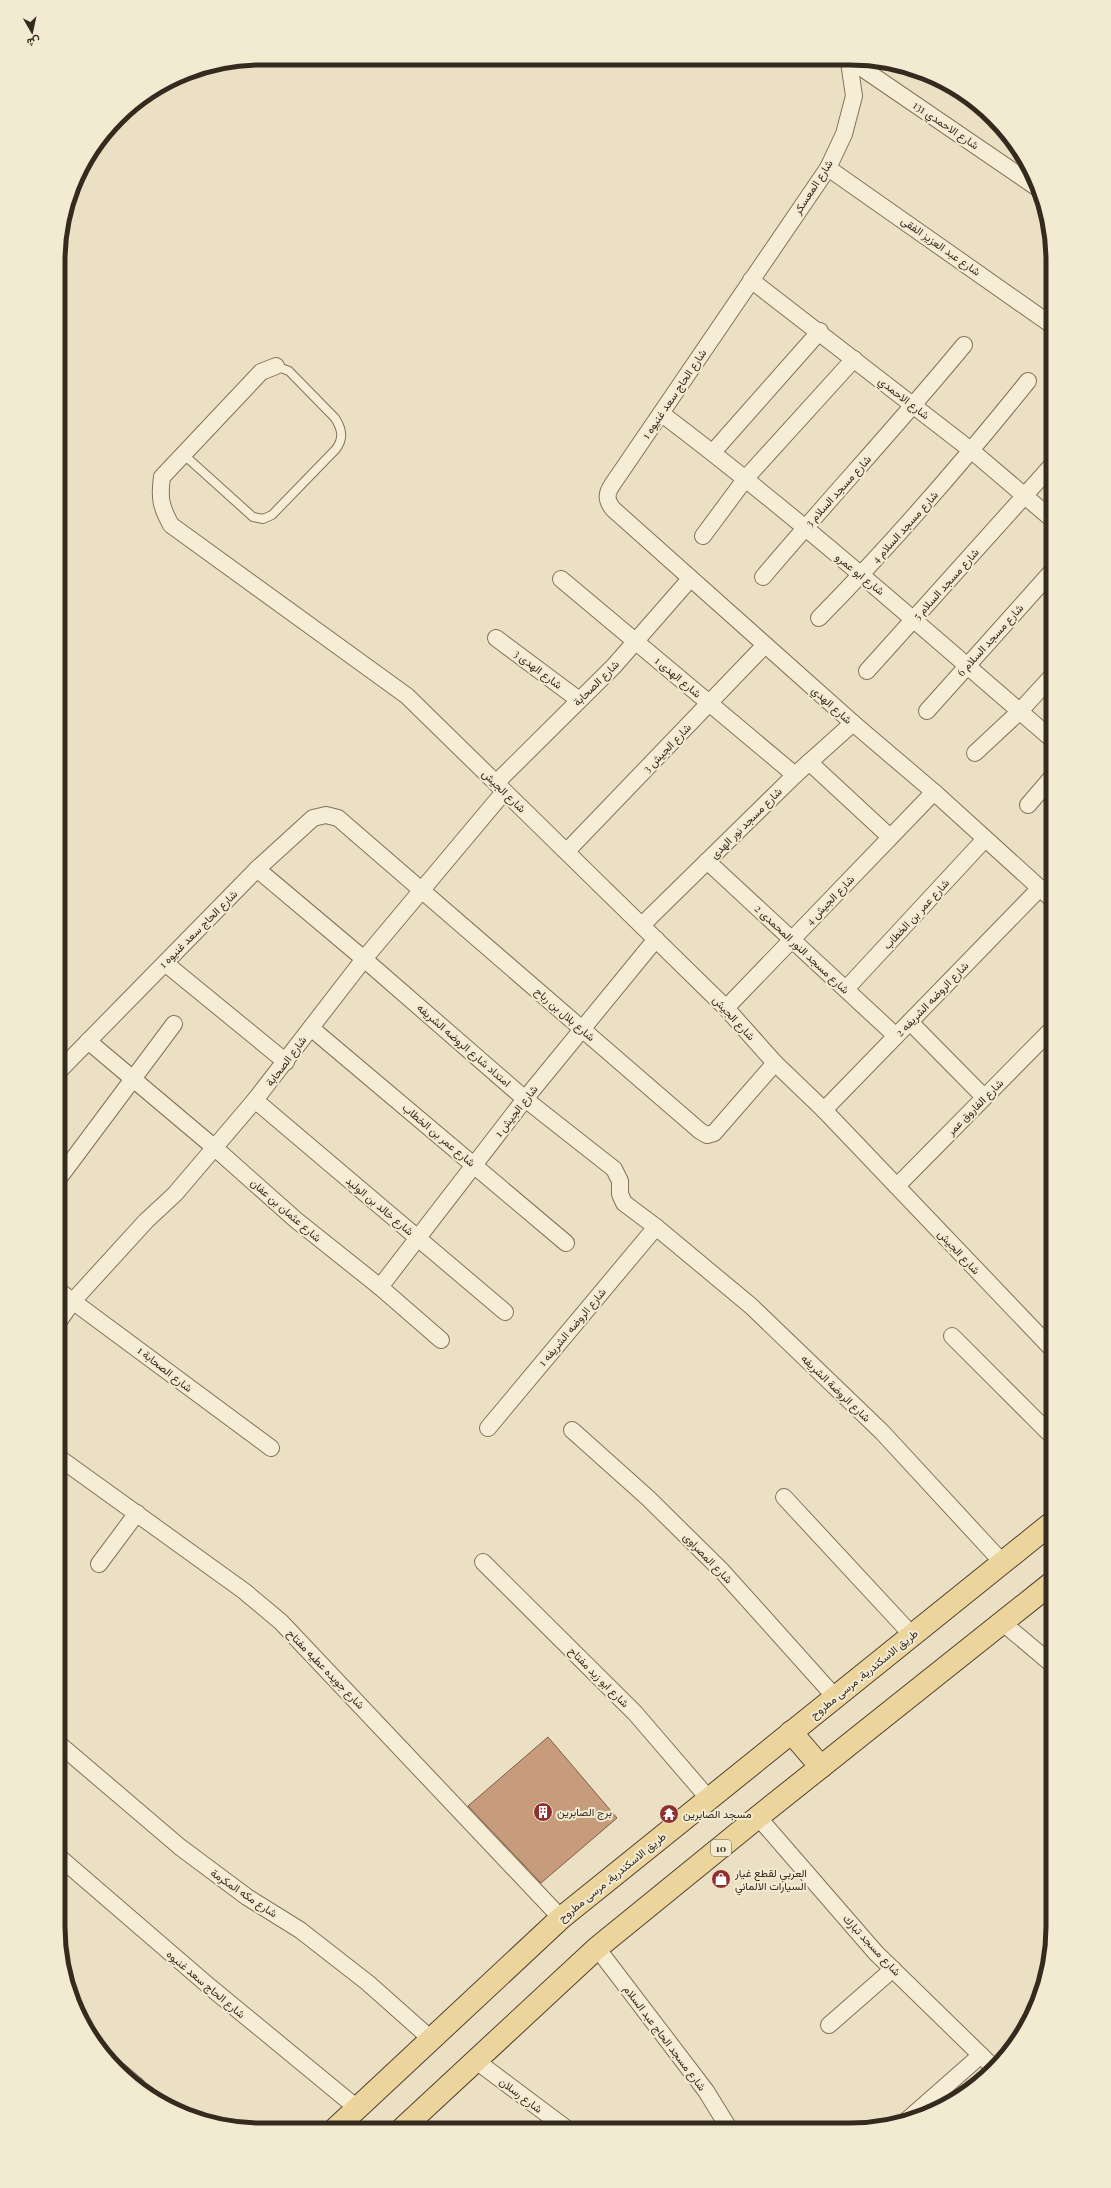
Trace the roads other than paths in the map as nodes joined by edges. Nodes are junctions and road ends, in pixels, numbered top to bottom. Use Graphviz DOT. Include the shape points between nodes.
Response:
graph roads {
  1 [pos="849,65"];
  2 [pos="857,65"];
  3 [pos="828,168"];
  4 [pos="1030,183"];
  5 [pos="751,280"];
  6 [pos="1046,321"];
  7 [pos="820,331"];
  8 [pos="964,345"];
  9 [pos="854,359"];
  10 [pos="276,366"];
  11 [pos="1028,381"];
  12 [pos="914,406"];
  13 [pos="662,414"];
  14 [pos="972,451"];
  15 [pos="713,452"];
  16 [pos="183,454"];
  17 [pos="1046,472"];
  18 [pos="746,478"];
  19 [pos="1025,496"];
  20 [pos="613,509"];
  21 [pos="1046,514"];
  22 [pos="804,528"];
  23 [pos="703,536"];
  24 [pos="862,575"];
  25 [pos="762,577"];
  26 [pos="560,578"];
  27 [pos="1046,578"];
  28 [pos="690,579"];
  29 [pos="820,618"];
  30 [pos="915,619"];
  31 [pos="496,638"];
  32 [pos="635,641"];
  33 [pos="765,645"];
  34 [pos="968,665"];
  35 [pos="867,671"];
  36 [pos="1046,683"];
  37 [pos="580,700"];
  38 [pos="710,704"];
  39 [pos="927,711"];
  40 [pos="1020,711"];
  41 [pos="853,723"];
  42 [pos="1046,734"];
  43 [pos="976,753"];
  44 [pos="808,762"];
  45 [pos="795,775"];
  46 [pos="1046,784"];
  47 [pos="500,787"];
  48 [pos="934,792"];
  49 [pos="1028,805"];
  50 [pos="348,827"];
  51 [pos="890,837"];
  52 [pos="985,838"];
  53 [pos="567,850"];
  54 [pos="707,861"];
  55 [pos="257,869"];
  56 [pos="1040,888"];
  57 [pos="420,889"];
  58 [pos="1046,894"];
  59 [pos="642,925"];
  60 [pos="656,939"];
  61 [pos="792,939"];
  62 [pos="364,958"];
  63 [pos="165,963"];
  64 [pos="846,989"];
  65 [pos="726,1008"];
  66 [pos="910,1022"];
  67 [pos="174,1024"];
  68 [pos="311,1028"];
  69 [pos="581,1028"];
  70 [pos="1046,1035"];
  71 [pos="896,1036"];
  72 [pos="88,1040"];
  73 [pos="286,1062"];
  74 [pos="775,1063"];
  75 [pos="65,1065"];
  76 [pos="134,1078"];
  77 [pos="984,1097"];
  78 [pos="525,1099"];
  79 [pos="255,1100"];
  80 [pos="824,1110"];
  81 [pos="215,1148"];
  82 [pos="474,1165"];
  83 [pos="65,1170"];
  84 [pos="897,1186"];
  85 [pos="656,1226"];
  86 [pos="417,1238"];
  87 [pos="566,1243"];
  88 [pos="380,1287"];
  89 [pos="65,1295"];
  90 [pos="73,1300"];
  91 [pos="65,1312"];
  92 [pos="505,1312"];
  93 [pos="952,1336"];
  94 [pos="441,1340"];
  95 [pos="1046,1343"];
  96 [pos="488,1428"];
  97 [pos="572,1430"];
  98 [pos="1046,1430"];
  99 [pos="271,1448"];
  100 [pos="65,1462"];
  101 [pos="784,1497"];
  102 [pos="137,1513"];
  103 [pos="1046,1527"];
  104 [pos="483,1562"];
  105 [pos="1002,1562"];
  106 [pos="99,1564"];
  107 [pos="1046,1588"];
  108 [pos="1003,1623"];
  109 [pos="912,1635"];
  110 [pos="1046,1659"];
  111 [pos="835,1697"];
  112 [pos="791,1732"];
  113 [pos="65,1749"];
  114 [pos="821,1767"];
  115 [pos="709,1799"];
  116 [pos="758,1817"];
  117 [pos="65,1862"];
  118 [pos="561,1918"];
  119 [pos="598,1948"];
  120 [pos="893,1969"];
  121 [pos="829,2025"];
  122 [pos="431,2039"];
  123 [pos="981,2055"];
  124 [pos="475,2060"];
  125 [pos="990,2064"];
  126 [pos="357,2108"];
  127 [pos="917,2111"];
  128 [pos="340,2123"];
  129 [pos="408,2123"];
  130 [pos="559,2123"];
  131 [pos="726,2123"];
  1 -- 3 [label="street, شارع المعسكر" via="854,96 844,134"];
  2 -- 4 [label="street, شارع الاحمدي 131"];
  3 -- 5 [label="street, شارع المعسكر"];
  3 -- 6 [label="street, شارع عبد العزيز الفقى"];
  5 -- 7 [label="street, شارع الاحمدي"];
  5 -- 13 [label="street, شارع الحاج سعد غنيوه 1"];
  7 -- 9 [label="street, شارع الاحمدي"];
  7 -- 15 [label="street"];
  8 -- 12 [label="street, شارع مسجد السلام 3"];
  9 -- 12 [label="street, شارع الاحمدي"];
  9 -- 18 [label="street"];
  10 -- 16 [label="street, شارع الجيش" via="260,372"];
  10 -- 16 [label="lane" via="289,371 335,418 342,434 341,442 336,449 272,514 263,519 253,517"];
  11 -- 14 [label="street, شارع مسجد السلام 4"];
  12 -- 14 [label="street, شارع الاحمدي"];
  12 -- 22 [label="street, شارع مسجد السلام 3"];
  13 -- 15 [label="street, شارع ابو عمرو"];
  13 -- 20 [label="street, شارع الحاج سعد غنيوه 1" via="607,493 608,502"];
  14 -- 19 [label="street, شارع الاحمدي"];
  14 -- 24 [label="street, شارع مسجد السلام 4"];
  15 -- 18 [label="street, شارع ابو عمرو"];
  16 -- 47 [label="street, شارع الجيش" via="162,477 159,494 163,510 172,525 407,696"];
  17 -- 19 [label="street, شارع مسجد السلام 5"];
  18 -- 22 [label="street, شارع ابو عمرو"];
  18 -- 23 [label="street"];
  19 -- 21 [label="street, شارع الاحمدي"];
  19 -- 30 [label="street, شارع مسجد السلام 5"];
  20 -- 28 [label="street, شارع الهدي"];
  22 -- 24 [label="street, شارع ابو عمرو"];
  22 -- 25 [label="street, شارع مسجد السلام 3"];
  24 -- 29 [label="street, شارع مسجد السلام 4"];
  24 -- 30 [label="street, شارع ابو عمرو"];
  26 -- 32 [label="street, شارع الهدى 1"];
  27 -- 34 [label="street, شارع مسجد السلام 6"];
  28 -- 32 [label="street, شارع الصحابة"];
  28 -- 33 [label="street, شارع الهدي"];
  30 -- 34 [label="street, شارع ابو عمرو"];
  30 -- 35 [label="street, شارع مسجد السلام 5"];
  31 -- 37 [label="street, شارع الهدى 3"];
  32 -- 37 [label="street, شارع الصحابة"];
  32 -- 38 [label="street, شارع الهدى 1"];
  33 -- 38 [label="street, شارع الجيش 3"];
  33 -- 41 [label="street, شارع الهدي"];
  34 -- 39 [label="street, شارع مسجد السلام 6"];
  34 -- 40 [label="street, شارع ابو عمرو"];
  36 -- 40 [label="street"];
  37 -- 47 [label="street, شارع الصحابة"];
  38 -- 45 [label="street, شارع الهدى 1"];
  38 -- 53 [label="street, شارع الجيش 3"];
  40 -- 42 [label="street, شارع ابو عمرو"];
  40 -- 43 [label="street"];
  41 -- 44 [label="street, شارع مسجد نور الهدى"];
  41 -- 48 [label="street, شارع الهدي"];
  44 -- 45 [label="street, شارع مسجد نور الهدى"];
  44 -- 51 [label="street"];
  45 -- 54 [label="street, شارع مسجد نور الهدى"];
  46 -- 49 [label="street"];
  47 -- 53 [label="street, شارع الجيش"];
  47 -- 57 [label="street, شارع الصحابة"];
  48 -- 51 [label="street, شارع الجيش 4"];
  48 -- 52 [label="street, شارع الهدي"];
  50 -- 55 [label="street, شارع الحاج سعد غنيوه 1" via="338,818 326,815 313,818"];
  50 -- 57 [label="street, شارع بلال بن رباح"];
  51 -- 61 [label="street, شارع الجيش 4"];
  52 -- 56 [label="street, شارع الهدي"];
  52 -- 64 [label="street, شارع عمر بن الخطاب"];
  53 -- 59 [label="street, شارع الجيش"];
  54 -- 59 [label="street, شارع مسجد نور الهدى"];
  54 -- 61 [label="street, شارع مسجد النور المحمدى 2"];
  55 -- 62 [label="street, امتداد شارع الروضه الشريفه"];
  55 -- 63 [label="street, شارع الحاج سعد غنيوه 1"];
  56 -- 58 [label="street, شارع الهدي"];
  56 -- 66 [label="street, شارع الروضه الشريفه 2"];
  57 -- 62 [label="street, شارع الصحابة"];
  57 -- 69 [label="street, شارع بلال بن رباح"];
  59 -- 60 [label="street, شارع الجيش"];
  60 -- 65 [label="street, شارع الجيش"];
  60 -- 69 [label="street, شارع الجيش 1"];
  61 -- 64 [label="street, شارع مسجد النور المحمدى 2"];
  61 -- 65 [label="street, شارع الجيش 4"];
  62 -- 68 [label="street, شارع الصحابة"];
  62 -- 78 [label="street, امتداد شارع الروضه الشريفه"];
  63 -- 72 [label="street, شارع الحاج سعد غنيوه 1"];
  63 -- 73 [label="street"];
  64 -- 71 [label="street, شارع مسجد النور المحمدى 2"];
  65 -- 74 [label="street, شارع الجيش"];
  66 -- 71 [label="street, شارع الروضه الشريفه 2"];
  66 -- 77 [label="street"];
  67 -- 76 [label="street"];
  68 -- 73 [label="street, شارع الصحابة"];
  68 -- 82 [label="street, شارع عمر بن الخطاب"];
  69 -- 74 [label="street, شارع بلال بن رباح" via="707,1135 714,1134"];
  69 -- 78 [label="street, شارع الجيش 1"];
  70 -- 77 [label="street, شارع الفاروق عمر"];
  71 -- 80 [label="street, شارع الروضه الشريفه 2"];
  72 -- 75 [label="street, شارع الحاج سعد غنيوه 1"];
  72 -- 76 [label="street, شارع عثمان بن عفان"];
  73 -- 79 [label="street, شارع الصحابة"];
  74 -- 80 [label="street, شارع الجيش"];
  76 -- 81 [label="street, شارع عثمان بن عفان"];
  76 -- 83 [label="street"];
  77 -- 84 [label="street, شارع الفاروق عمر"];
  78 -- 82 [label="street, شارع الجيش 1"];
  78 -- 85 [label="street, امتداد شارع الروضه الشريفه" via="614,1169 620,1181 620,1194 624,1203"];
  79 -- 81 [label="street, شارع الصحابة"];
  79 -- 86 [label="street, شارع خالد بن الوليد"];
  80 -- 84 [label="street, شارع الجيش"];
  81 -- 88 [label="street, شارع عثمان بن عفان" via="296,1220"];
  81 -- 90 [label="street, شارع الصحابة" via="175,1194 146,1221"];
  82 -- 86 [label="street, شارع الجيش 1"];
  82 -- 87 [label="street, شارع عمر بن الخطاب"];
  84 -- 95 [label="street, شارع الجيش"];
  85 -- 96 [label="street, شارع الروضه الشريفه 1"];
  85 -- 105 [label="street, شارع الروضة الشريفه" via="751,1306 882,1432"];
  86 -- 88 [label="street, شارع الجيش 1"];
  86 -- 92 [label="street, شارع خالد بن الوليد"];
  88 -- 94 [label="street, شارع عثمان بن عفان"];
  89 -- 90 [label="street, شارع الصحابة 1"];
  90 -- 91 [label="street, شارع الصحابة"];
  90 -- 99 [label="street, شارع الصحابة 1" via="214,1408"];
  93 -- 98 [label="street"];
  97 -- 111 [label="street, شارع المصراوى" via="648,1498 722,1571"];
  100 -- 102 [label="street, شارع جويده عطيه مفتاح"];
  101 -- 109 [label="street"];
  102 -- 106 [label="street"];
  102 -- 118 [label="street, شارع جويده عطيه مفتاح" via="244,1591 281,1622"];
  103 -- 105 [label="main road, طريق الاسكندرية, مرسى مطروح"];
  104 -- 115 [label="street, شارع ابو زيد مفتاح" via="635,1713"];
  105 -- 109 [label="main road, طريق الاسكندرية, مرسى مطروح"];
  107 -- 108 [label="main road, 10"];
  108 -- 110 [label="street"];
  108 -- 114 [label="main road, 10"];
  109 -- 111 [label="main road, طريق الاسكندرية, مرسى مطروح"];
  111 -- 112 [label="main road, طريق الاسكندرية, مرسى مطروح"];
  112 -- 114 [label="main road"];
  112 -- 115 [label="main road, طريق الاسكندرية, مرسى مطروح"];
  113 -- 122 [label="street, شارع مكه المكرمة" via="180,1847 246,1897 300,1930 368,1983"];
  114 -- 116 [label="main road, 10"];
  115 -- 118 [label="main road, طريق الاسكندرية, مرسى مطروح"];
  116 -- 119 [label="main road, 10"];
  116 -- 120 [label="street, شارع مسجد تبارك" via="876,1953"];
  117 -- 126 [label="street, شارع الحاج سعد غنيوه" via="210,1987"];
  118 -- 122 [label="main road, طريق الاسكندرية, مرسى مطروح"];
  119 -- 124 [label="main road, 10"];
  119 -- 131 [label="street, شارع مسجد الحاج عبد السلام" via="706,2091"];
  120 -- 121 [label="street"];
  120 -- 123 [label="street, شارع مسجد تبارك"];
  122 -- 126 [label="main road, طريق الاسكندرية, مرسى مطروح"];
  123 -- 125 [label="street, شارع مسجد تبارك"];
  123 -- 127 [label="street"];
  124 -- 129 [label="main road, 10"];
  124 -- 130 [label="street, شارع رسلان"];
  126 -- 128 [label="main road, طريق الاسكندرية, مرسى مطروح"];
}
